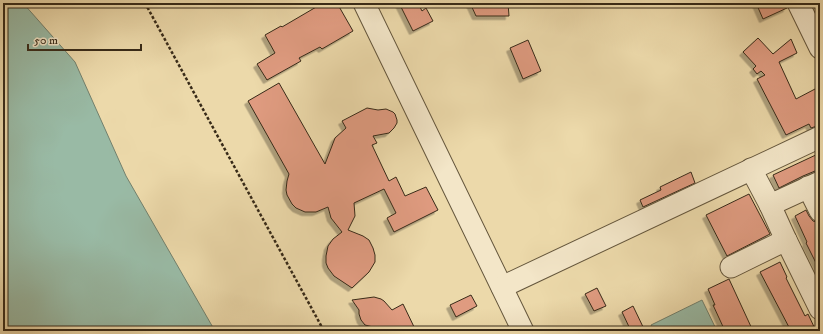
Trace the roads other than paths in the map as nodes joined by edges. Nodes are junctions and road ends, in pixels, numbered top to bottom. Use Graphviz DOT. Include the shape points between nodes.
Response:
graph roads {
  1 [pos="364,3"];
  2 [pos="798,3"];
  3 [pos="820,48"];
  4 [pos="820,137"];
  5 [pos="751,170"];
  6 [pos="814,184"];
  7 [pos="770,205"];
  8 [pos="820,211"];
  9 [pos="786,240"];
  10 [pos="731,267"];
  11 [pos="502,287"];
  12 [pos="818,302"];
  13 [pos="523,331"];
  1 -- 11 [label="street"];
  2 -- 3 [label="street"];
  4 -- 5 [label="street"];
  5 -- 7 [label="street"];
  5 -- 11 [label="street"];
  6 -- 7 [label="street"];
  6 -- 8 [label="street"];
  7 -- 9 [label="street"];
  9 -- 10 [label="street"];
  9 -- 12 [label="street"];
  11 -- 13 [label="street"];
}
